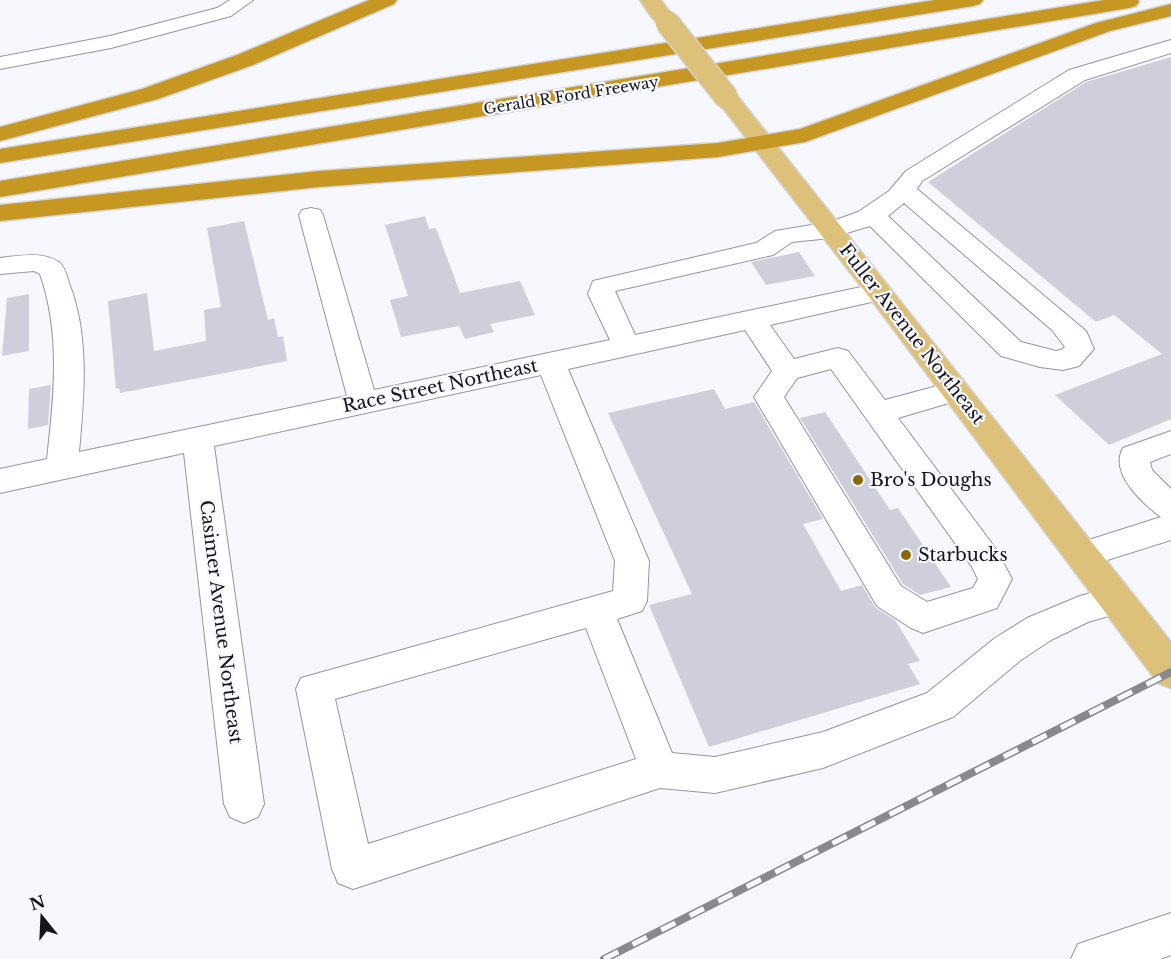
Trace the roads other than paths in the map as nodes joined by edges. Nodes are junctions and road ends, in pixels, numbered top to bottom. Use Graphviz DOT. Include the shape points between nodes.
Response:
graph roads {
  1 [pos="243,0"];
  2 [pos="387,0"];
  3 [pos="650,0"];
  4 [pos="973,0"];
  5 [pos="1142,0"];
  6 [pos="1171,10"];
  7 [pos="1171,46"];
  8 [pos="0,63"];
  9 [pos="0,134"];
  10 [pos="764,144"];
  11 [pos="0,156"];
  12 [pos="0,189"];
  13 [pos="903,190"];
  14 [pos="0,213"];
  15 [pos="311,214"];
  16 [pos="873,215"];
  17 [pos="831,230"];
  18 [pos="0,266"];
  19 [pos="880,292"];
  20 [pos="752,319"];
  21 [pos="627,346"];
  22 [pos="551,363"];
  23 [pos="787,370"];
  24 [pos="956,391"];
  25 [pos="363,402"];
  26 [pos="878,413"];
  27 [pos="198,439"];
  28 [pos="1171,442"];
  29 [pos="62,468"];
  30 [pos="0,482"];
  31 [pos="1171,508"];
  32 [pos="1171,526"];
  33 [pos="1082,555"];
  34 [pos="1117,600"];
  35 [pos="597,612"];
  36 [pos="1171,671"];
  37 [pos="660,770"];
  38 [pos="244,804"];
  39 [pos="1155,945"];
  40 [pos="1093,959"];
  1 -- 8 [label="street" via="224,12 122,39"];
  2 -- 9 [label="highway" via="245,60 150,94"];
  3 -- 10 [label="main road, Fuller Avenue Northeast, bridge"];
  4 -- 11 [label="highway, Gerald R Ford Freeway"];
  5 -- 12 [label="highway, Gerald R Ford Freeway"];
  6 -- 10 [label="highway" via="1103,27 805,135"];
  7 -- 13 [label="street" via="1077,75 914,176"];
  10 -- 14 [label="highway" via="319,179"];
  10 -- 17 [label="main road, Fuller Avenue Northeast"];
  13 -- 16 [label="street"];
  13 -- 16 [label="street" via="1062,324 1076,338 1080,349 1069,359 1053,359 1011,349"];
  15 -- 25 [label="street"];
  16 -- 17 [label="street"];
  17 -- 19 [label="main road, Fuller Avenue Northeast"];
  17 -- 21 [label="street" via="782,236 764,249 602,287 601,294"];
  18 -- 29 [label="street" via="38,262 51,269 58,285 67,346 68,398"];
  19 -- 20 [label="street, Race Street Northeast"];
  19 -- 24 [label="main road, Fuller Avenue Northeast"];
  20 -- 21 [label="street, Race Street Northeast"];
  20 -- 23 [label="street"];
  21 -- 22 [label="street, Race Street Northeast"];
  22 -- 25 [label="street, Race Street Northeast"];
  22 -- 35 [label="street" via="632,561 630,601"];
  23 -- 26 [label="street" via="838,358"];
  23 -- 26 [label="street" via="769,397 889,596 923,618 985,598 995,579 984,558"];
  24 -- 26 [label="street"];
  24 -- 33 [label="main road, Fuller Avenue Northeast"];
  25 -- 27 [label="street, Race Street Northeast"];
  27 -- 29 [label="street, Race Street Northeast"];
  27 -- 38 [label="street, Casimer Avenue Northeast"];
  28 -- 31 [label="street" via="1134,456 1133,464 1140,477"];
  29 -- 30 [label="street, Race Street Northeast"];
  32 -- 33 [label="street"];
  33 -- 34 [label="main road, Fuller Avenue Northeast"];
  34 -- 36 [label="main road, Fuller Avenue Northeast"];
  34 -- 37 [label="street" via="1080,610 1039,629 1008,649 940,705 823,750 715,775"];
  35 -- 37 [label="street"];
  35 -- 37 [label="street" via="314,689 353,869"];
  39 -- 40 [label="street"];
}
